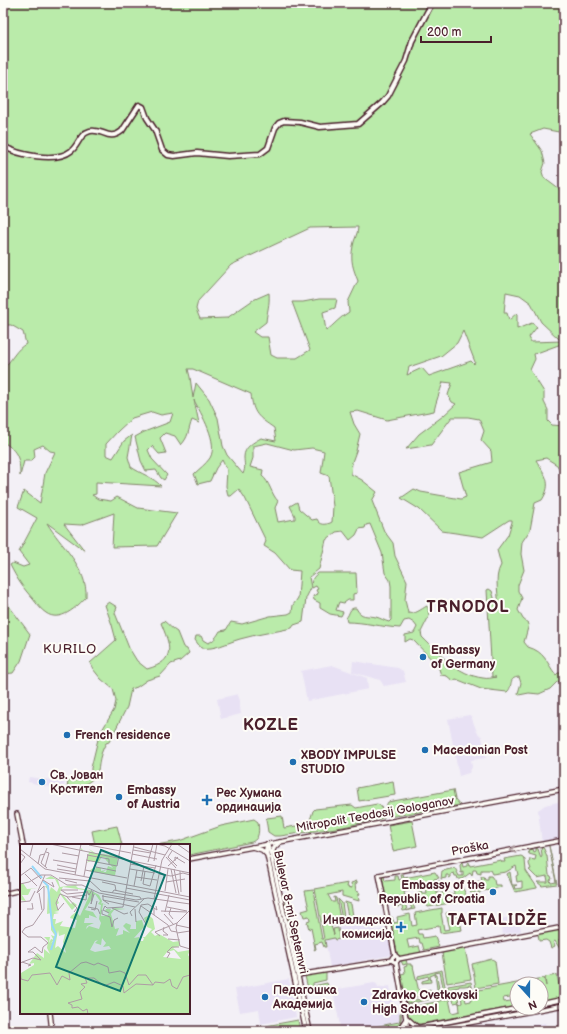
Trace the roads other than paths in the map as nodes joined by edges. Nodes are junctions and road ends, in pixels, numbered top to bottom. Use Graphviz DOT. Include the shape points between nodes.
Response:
graph roads {
  1 [pos="432,3"];
  2 [pos="3,146"];
  3 [pos="564,789"];
  4 [pos="17,814"];
  5 [pos="564,840"];
  6 [pos="281,841"];
  7 [pos="23,844"];
  8 [pos="267,844"];
  9 [pos="250,847"];
  10 [pos="269,854"];
  11 [pos="190,859"];
  12 [pos="20,890"];
  13 [pos="3,894"];
  14 [pos="564,927"];
  15 [pos="395,959"];
  16 [pos="298,975"];
  17 [pos="564,1000"];
  18 [pos="549,1003"];
  19 [pos="564,1005"];
  20 [pos="509,1010"];
  21 [pos="50,1014"];
  22 [pos="406,1018"];
  23 [pos="418,1027"];
  24 [pos="408,1030"];
  25 [pos="52,1031"];
  26 [pos="306,1031"];
  27 [pos="310,1031"];
  28 [pos="398,1031"];
  29 [pos="426,1031"];
  1 -- 2 [label="main road" via="388,96 358,124 320,127 284,121 275,128 268,148 260,154 228,156 191,153 174,156 162,150 155,130 143,107 139,105 118,134 110,136 100,132 89,132 65,155 52,158 17,153"];
  3 -- 6 [label="street, Mitropolit Teodosij Gologanov"];
  4 -- 7 [label="street"];
  5 -- 15 [label="street, Praška, one-way" via="379,875"];
  6 -- 8 [label="street, Mitropolit Teodosij Gologanov"];
  6 -- 10 [label="street"];
  8 -- 9 [label="street, Mitropolit Teodosij Gologanov"];
  8 -- 10 [label="street, Bulevar 8-mi Septemvri"];
  9 -- 10 [label="street"];
  9 -- 11 [label="street, Mitropolit Teodosij Gologanov"];
  10 -- 16 [label="street, Bulevar 8-mi Septemvri"];
  10 -- 26 [label="street, Bulevar 8-mi Septemvri"];
  12 -- 13 [label="street"];
  14 -- 15 [label="street"];
  15 -- 16 [label="street"];
  15 -- 22 [label="street"];
  16 -- 27 [label="street, Bulevar 8-mi Septemvri"];
  17 -- 18 [label="street"];
  19 -- 29 [label="street"];
  20 -- 23 [label="street"];
  21 -- 25 [label="street"];
  22 -- 23 [label="street"];
  22 -- 24 [label="street"];
  22 -- 28 [label="street"];
  23 -- 24 [label="street"];
  24 -- 28 [label="street"];
}
